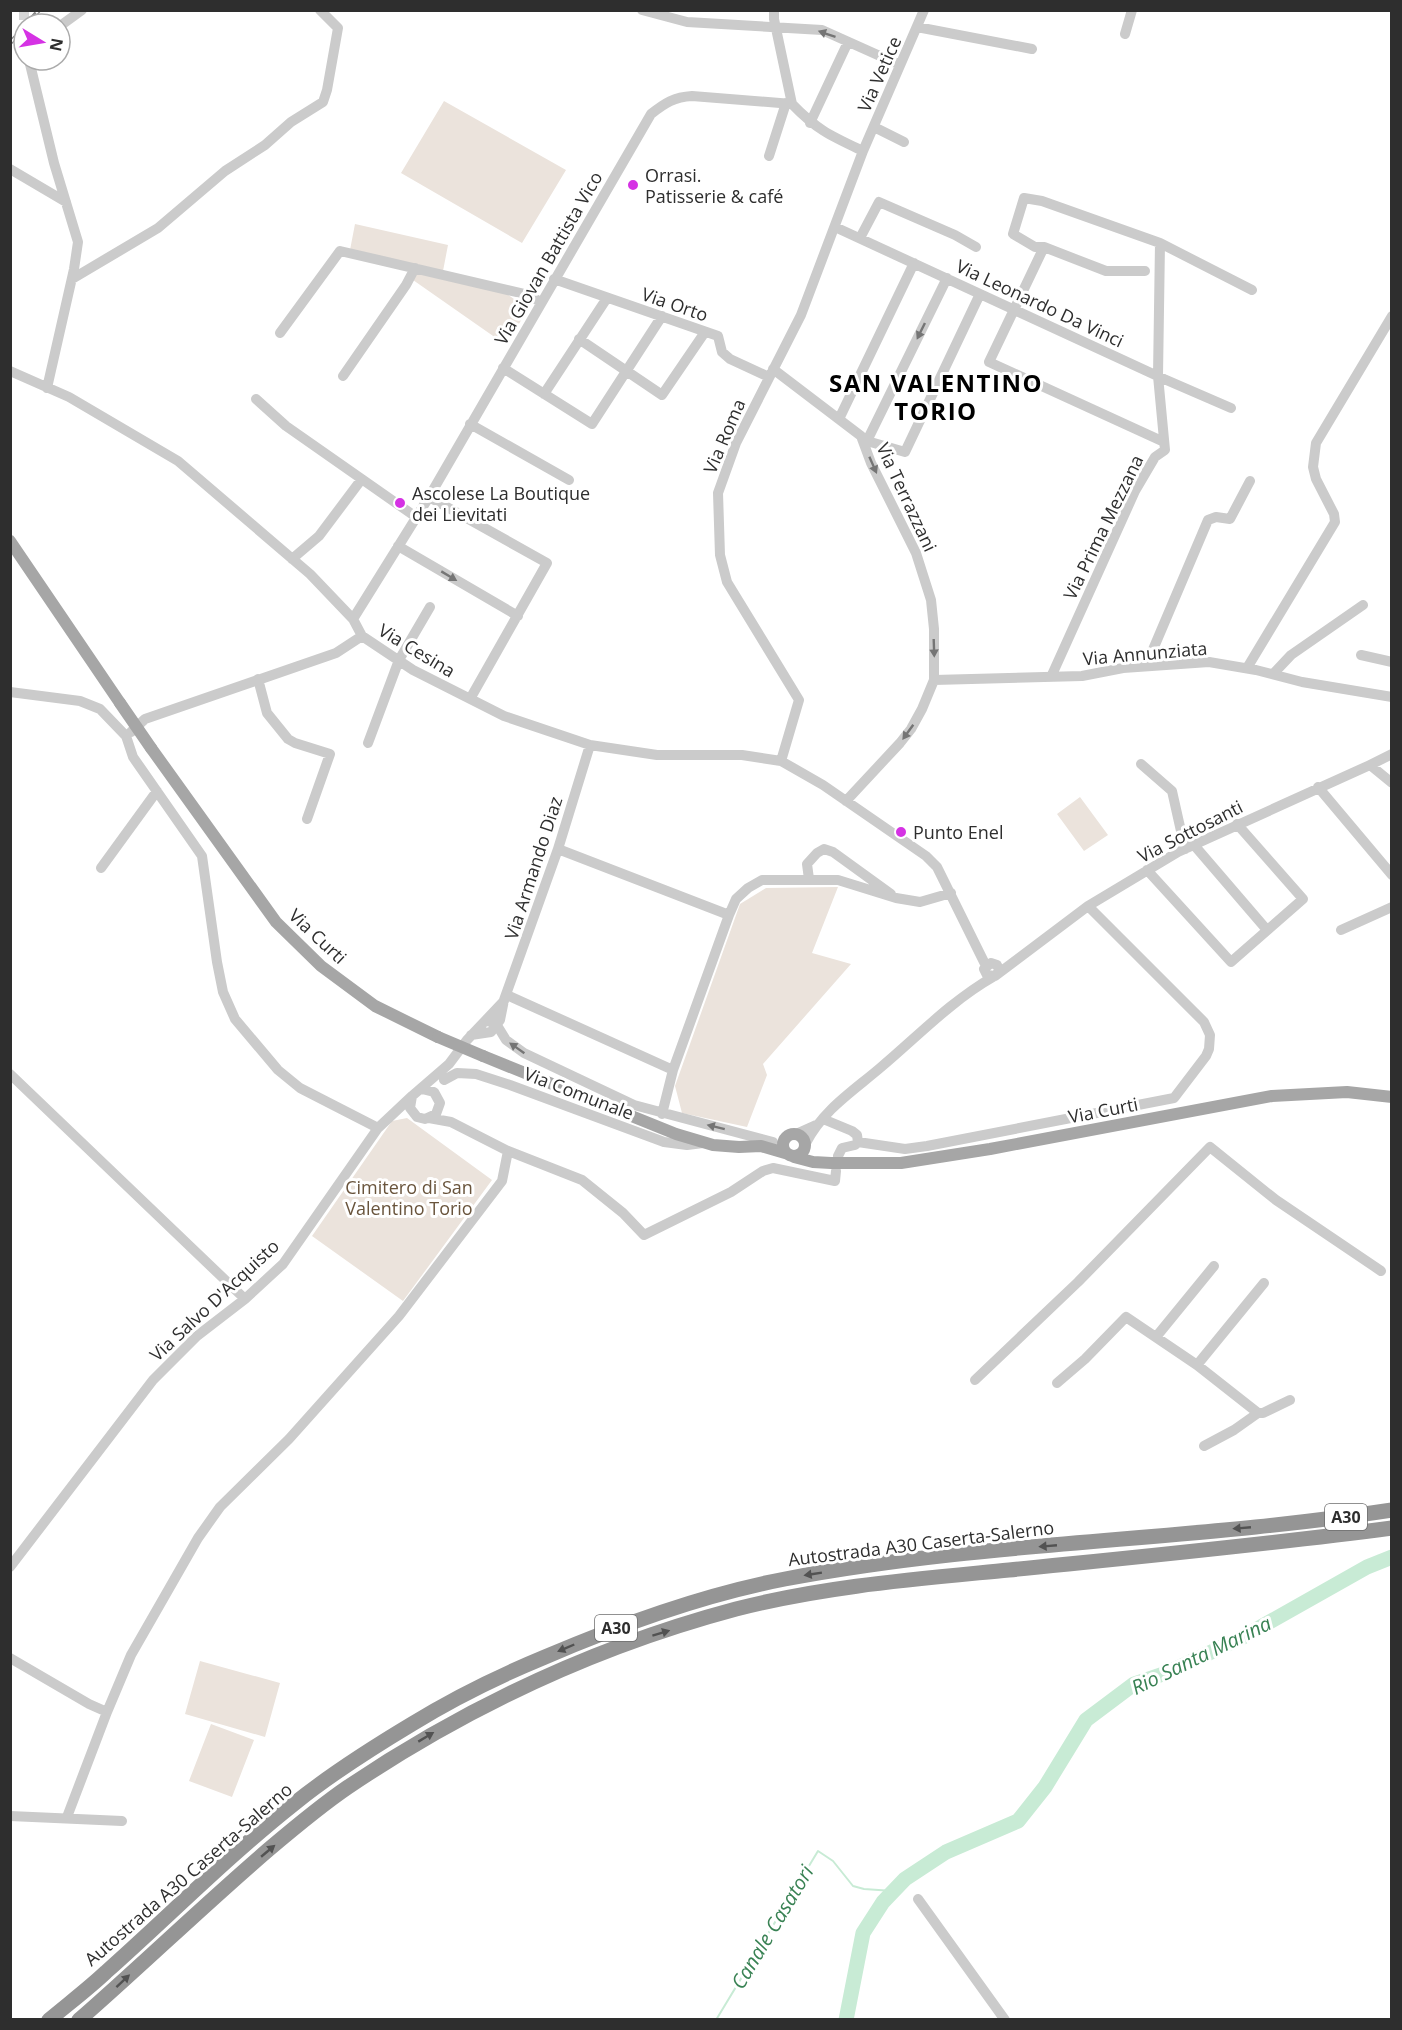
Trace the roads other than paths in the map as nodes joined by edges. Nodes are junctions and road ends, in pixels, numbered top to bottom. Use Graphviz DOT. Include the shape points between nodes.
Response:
graph roads {
  1 [pos="320,10"];
  2 [pos="642,10"];
  3 [pos="774,10"];
  4 [pos="924,10"];
  5 [pos="1132,10"];
  6 [pos="776,27"];
  7 [pos="917,27"];
  8 [pos="1125,34"];
  9 [pos="848,42"];
  10 [pos="1032,49"];
  11 [pos="900,65"];
  12 [pos="32,72"];
  13 [pos="789,104"];
  14 [pos="810,123"];
  15 [pos="874,127"];
  16 [pos="904,142"];
  17 [pos="863,151"];
  18 [pos="769,156"];
  19 [pos="10,169"];
  20 [pos="66,202"];
  21 [pos="835,227"];
  22 [pos="860,238"];
  23 [pos="1160,243"];
  24 [pos="976,247"];
  25 [pos="1044,247"];
  26 [pos="914,263"];
  27 [pos="415,268"];
  28 [pos="1145,271"];
  29 [pos="947,278"];
  30 [pos="72,279"];
  31 [pos="554,279"];
  32 [pos="1252,290"];
  33 [pos="980,294"];
  34 [pos="607,297"];
  35 [pos="541,302"];
  36 [pos="1015,310"];
  37 [pos="662,316"];
  38 [pos="1392,316"];
  39 [pos="705,332"];
  40 [pos="280,333"];
  41 [pos="579,339"];
  42 [pos="503,368"];
  43 [pos="10,371"];
  44 [pos="626,371"];
  45 [pos="771,373"];
  46 [pos="343,376"];
  47 [pos="1158,376"];
  48 [pos="47,388"];
  49 [pos="544,394"];
  50 [pos="256,399"];
  51 [pos="1231,408"];
  52 [pos="839,419"];
  53 [pos="470,424"];
  54 [pos="1164,442"];
  55 [pos="866,443"];
  56 [pos="361,480"];
  57 [pos="569,480"];
  58 [pos="1250,481"];
  59 [pos="429,497"];
  60 [pos="416,517"];
  61 [pos="10,542"];
  62 [pos="398,546"];
  63 [pos="292,559"];
  64 [pos="1363,605"];
  65 [pos="430,607"];
  66 [pos="518,616"];
  67 [pos="353,619"];
  68 [pos="362,636"];
  69 [pos="1361,655"];
  70 [pos="399,660"];
  71 [pos="1392,662"];
  72 [pos="1146,666"];
  73 [pos="1247,668"];
  74 [pos="1273,674"];
  75 [pos="1051,677"];
  76 [pos="258,679"];
  77 [pos="934,681"];
  78 [pos="10,692"];
  79 [pos="1392,697"];
  80 [pos="470,699"];
  81 [pos="126,736"];
  82 [pos="368,743"];
  83 [pos="590,745"];
  84 [pos="1392,754"];
  85 [pos="781,761"];
  86 [pos="1141,764"];
  87 [pos="1370,765"];
  88 [pos="1392,783"];
  89 [pos="1318,788"];
  90 [pos="157,791"];
  91 [pos="846,801"];
  92 [pos="307,819"];
  93 [pos="1237,824"];
  94 [pos="1189,847"];
  95 [pos="558,849"];
  96 [pos="101,868"];
  97 [pos="1148,870"];
  98 [pos="1392,875"];
  99 [pos="810,879"];
  100 [pos="951,892"];
  101 [pos="896,898"];
  102 [pos="1088,906"];
  103 [pos="1392,907"];
  104 [pos="729,915"];
  105 [pos="1267,930"];
  106 [pos="1341,930"];
  107 [pos="992,969"];
  108 [pos="506,998"];
  109 [pos="485,1021"];
  110 [pos="498,1024"];
  111 [pos="471,1035"];
  112 [pos="449,1064"];
  113 [pos="674,1070"];
  114 [pos="10,1074"];
  115 [pos="444,1080"];
  116 [pos="422,1089"];
  117 [pos="412,1096"];
  118 [pos="1392,1096"];
  119 [pos="439,1103"];
  120 [pos="393,1113"];
  121 [pos="663,1114"];
  122 [pos="414,1115"];
  123 [pos="429,1118"];
  124 [pos="451,1122"];
  125 [pos="820,1122"];
  126 [pos="378,1128"];
  127 [pos="791,1135"];
  128 [pos="858,1142"];
  129 [pos="704,1143"];
  130 [pos="767,1144"];
  131 [pos="806,1145"];
  132 [pos="508,1151"];
  133 [pos="790,1155"];
  134 [pos="838,1156"];
  135 [pos="821,1162"];
  136 [pos="836,1171"];
  137 [pos="1214,1266"];
  138 [pos="1381,1271"];
  139 [pos="1264,1283"];
  140 [pos="244,1299"];
  141 [pos="1156,1337"];
  142 [pos="1197,1365"];
  143 [pos="975,1380"];
  144 [pos="1057,1383"];
  145 [pos="1290,1400"];
  146 [pos="1258,1413"];
  147 [pos="1204,1446"];
  148 [pos="1392,1510"];
  149 [pos="1392,1528"];
  150 [pos="11,1565"];
  151 [pos="10,1658"];
  152 [pos="107,1712"];
  153 [pos="10,1816"];
  154 [pos="67,1817"];
  155 [pos="122,1821"];
  156 [pos="918,1899"];
  157 [pos="48,2019"];
  158 [pos="79,2019"];
  159 [pos="1005,2019"];
  1 -- 30 [label="street" via="338,28 323,102 225,171 158,228"];
  2 -- 6 [label="street" via="687,22"];
  3 -- 6 [label="street"];
  4 -- 7 [label="street, Via Vetice"];
  5 -- 8 [label="street"];
  9 -- 6 [label="street, one-way" via="822,30"];
  6 -- 13 [label="street"];
  7 -- 10 [label="street"];
  7 -- 11 [label="street, Via Vetice"];
  9 -- 11 [label="street"];
  9 -- 14 [label="street"];
  11 -- 15 [label="street, Via Vetice"];
  12 -- 20 [label="street"];
  13 -- 14 [label="street"];
  13 -- 18 [label="street"];
  13 -- 31 [label="street, Via Giovan Battista Vico" via="692,96 667,102 651,114"];
  14 -- 17 [label="street"];
  15 -- 16 [label="street"];
  15 -- 17 [label="street, Via Vetice"];
  17 -- 21 [label="street, Via Vetice"];
  19 -- 20 [label="street"];
  20 -- 30 [label="street" via="78,242"];
  21 -- 22 [label="street, Via Leonardo Da Vinci"];
  21 -- 45 [label="street, Via Roma" via="801,315"];
  22 -- 24 [label="street" via="879,202"];
  22 -- 26 [label="street, Via Leonardo Da Vinci"];
  23 -- 25 [label="street" via="1024,198 1013,234 1035,247"];
  23 -- 32 [label="street"];
  23 -- 47 [label="street, Via Prima Mezzana"];
  25 -- 28 [label="street" via="1106,271"];
  25 -- 36 [label="street"];
  26 -- 29 [label="street, Via Leonardo Da Vinci"];
  26 -- 52 [label="street"];
  27 -- 35 [label="street" via="525,294"];
  27 -- 40 [label="street" via="340,251"];
  27 -- 46 [label="street"];
  29 -- 33 [label="street, Via Leonardo Da Vinci"];
  29 -- 55 [label="street, one-way"];
  30 -- 48 [label="street"];
  31 -- 34 [label="street, Via Orto"];
  31 -- 35 [label="street, Via Giovan Battista Vico"];
  33 -- 36 [label="street, Via Leonardo Da Vinci"];
  33 -- 55 [label="street" via="905,452"];
  34 -- 37 [label="street, Via Orto"];
  34 -- 41 [label="street"];
  35 -- 42 [label="street, Via Giovan Battista Vico"];
  36 -- 47 [label="street, Via Leonardo Da Vinci"];
  36 -- 54 [label="street" via="989,362"];
  37 -- 39 [label="street, Via Orto"];
  37 -- 44 [label="street"];
  38 -- 73 [label="street" via="1316,443 1313,467 1335,522"];
  39 -- 44 [label="street" via="662,395"];
  39 -- 45 [label="street, Via Orto" via="718,336 722,352 730,358"];
  41 -- 44 [label="street"];
  41 -- 49 [label="street"];
  42 -- 49 [label="street"];
  42 -- 53 [label="street, Via Giovan Battista Vico"];
  43 -- 48 [label="street, Via Cesina"];
  44 -- 49 [label="street" via="592,424"];
  45 -- 52 [label="street, Via Terrazzani"];
  45 -- 85 [label="street, Via Roma" via="736,443 718,493 720,555 727,582 799,700"];
  47 -- 51 [label="street, Via Leonardo Da Vinci"];
  47 -- 54 [label="street, Via Prima Mezzana"];
  48 -- 63 [label="street, Via Cesina" via="178,461"];
  50 -- 56 [label="street" via="286,426"];
  52 -- 55 [label="street, Via Terrazzani"];
  53 -- 57 [label="street"];
  53 -- 59 [label="street, Via Giovan Battista Vico"];
  54 -- 75 [label="street, Via Prima Mezzana" via="1165,450 1155,456 1135,491"];
  55 -- 77 [label="street, Via Terrazzani, one-way" via="916,553 931,600"];
  56 -- 60 [label="street"];
  56 -- 63 [label="street" via="319,536"];
  58 -- 72 [label="street" via="1230,519 1208,520"];
  59 -- 60 [label="street, Via Giovan Battista Vico"];
  59 -- 66 [label="street" via="547,563"];
  60 -- 62 [label="street, Via Giovan Battista Vico"];
  61 -- 129 [label="main road, Via Curti, bridge" via="276,922 321,966 375,1006 438,1037"];
  62 -- 66 [label="street, one-way"];
  62 -- 67 [label="street, Via Giovan Battista Vico"];
  63 -- 67 [label="street, Via Cesina"];
  64 -- 74 [label="street" via="1291,655"];
  65 -- 70 [label="street"];
  66 -- 80 [label="street"];
  67 -- 68 [label="street, Via Cesina"];
  68 -- 70 [label="street, Via Cesina"];
  68 -- 76 [label="street" via="336,653"];
  69 -- 71 [label="street"];
  70 -- 80 [label="street, Via Cesina"];
  70 -- 82 [label="street"];
  72 -- 73 [label="street, Via Annunziata" via="1209,662"];
  72 -- 75 [label="street, Via Annunziata"];
  73 -- 74 [label="street, Via Annunziata"];
  74 -- 79 [label="street, Via Annunziata"];
  75 -- 77 [label="street, Via Annunziata"];
  76 -- 81 [label="street" via="145,719"];
  76 -- 92 [label="street" via="267,713 288,739 330,754"];
  77 -- 91 [label="street, one-way" via="911,729"];
  78 -- 81 [label="street" via="80,701 100,709"];
  80 -- 83 [label="street, Via Cesina" via="504,716"];
  81 -- 90 [label="street" via="134,757"];
  83 -- 85 [label="street, Via Cesina" via="657,755 742,755"];
  83 -- 95 [label="street, Via Armando Diaz"];
  84 -- 87 [label="street, Via Sottosanti"];
  85 -- 91 [label="street"];
  86 -- 94 [label="street" via="1172,791"];
  87 -- 88 [label="street"];
  87 -- 89 [label="street, Via Sottosanti"];
  89 -- 93 [label="street, Via Sottosanti"];
  89 -- 98 [label="street"];
  90 -- 96 [label="street"];
  90 -- 126 [label="street" via="202,856 217,962 235,1019 278,1070 300,1088"];
  91 -- 100 [label="street" via="926,856"];
  93 -- 94 [label="street, Via Sottosanti"];
  93 -- 105 [label="street" via="1303,899"];
  94 -- 97 [label="street, Via Sottosanti"];
  94 -- 105 [label="street"];
  95 -- 104 [label="street"];
  95 -- 108 [label="street, Via Armando Diaz"];
  97 -- 102 [label="street, Via Sottosanti"];
  97 -- 105 [label="street" via="1231,962"];
  99 -- 101 [label="street" via="838,880"];
  99 -- 101 [label="street" via="807,864 824,849"];
  99 -- 104 [label="street" via="762,880 736,899"];
  100 -- 101 [label="street" via="920,902"];
  100 -- 107 [label="street" via="963,923"];
  102 -- 107 [label="street, Via Sottosanti" via="1013,962"];
  102 -- 128 [label="street" via="1204,1022 1210,1035 1206,1056 1174,1098 927,1146 905,1149"];
  103 -- 106 [label="street"];
  104 -- 113 [label="street"];
  107 -- 125 [label="street, Via Sottosanti" via="976,987 839,1101"];
  108 -- 109 [label="street, Via Armando Diaz"];
  108 -- 110 [label="street, Via Armando Diaz"];
  108 -- 113 [label="street"];
  109 -- 110 [label="street"];
  109 -- 111 [label="street, Via Armando Diaz"];
  110 -- 111 [label="street" via="491,1032"];
  121 -- 110 [label="street, Via Curti, one-way" via="634,1105 539,1061 506,1040"];
  111 -- 112 [label="street, Via Armando Diaz"];
  112 -- 115 [label="street"];
  112 -- 116 [label="street"];
  113 -- 121 [label="street"];
  114 -- 140 [label="street"];
  115 -- 119 [label="street"];
  115 -- 129 [label="street, Via Comunale" via="457,1073 476,1074 664,1142 687,1146"];
  116 -- 117 [label="street"];
  116 -- 119 [label="street" via="434,1092"];
  117 -- 120 [label="street, Via Salvo D'Acquisto"];
  117 -- 122 [label="street" via="410,1108"];
  118 -- 135 [label="main road, Via Curti" via="1347,1092 1272,1096 901,1163"];
  119 -- 123 [label="street" via="436,1114"];
  119 -- 124 [label="street"];
  120 -- 122 [label="street"];
  120 -- 126 [label="street, Via Salvo D'Acquisto"];
  130 -- 121 [label="street, Via Curti, one-way"];
  122 -- 123 [label="street"];
  123 -- 124 [label="street"];
  124 -- 132 [label="street"];
  125 -- 127 [label="street, Via Sottosanti"];
  125 -- 128 [label="street" via="852,1131 858,1135"];
  125 -- 131 [label="street, Via Sottosanti"];
  126 -- 140 [label="street, Via Salvo D'Acquisto" via="283,1264"];
  127 -- 130 [label="main road, Via Curti"];
  127 -- 131 [label="main road" via="802,1137"];
  127 -- 133 [label="main road" via="783,1143"];
  128 -- 134 [label="street" via="842,1148"];
  129 -- 130 [label="main road, Via Curti" via="725,1147"];
  130 -- 133 [label="main road, Via Curti"];
  131 -- 133 [label="main road" via="803,1153"];
  131 -- 135 [label="main road"];
  132 -- 136 [label="street" via="582,1180 644,1235 731,1192 763,1171 773,1168 834,1181"];
  132 -- 152 [label="street" via="502,1181 399,1316 297,1431 220,1507 131,1655"];
  133 -- 135 [label="main road, Via Curti"];
  137 -- 141 [label="street"];
  138 -- 143 [label="street" via="1276,1200 1209,1147 1078,1282"];
  139 -- 142 [label="street"];
  140 -- 150 [label="street, Via Salvo D'Acquisto" via="197,1336 153,1380"];
  141 -- 142 [label="street"];
  141 -- 144 [label="street" via="1126,1317"];
  142 -- 146 [label="street"];
  145 -- 146 [label="street"];
  146 -- 147 [label="street"];
  148 -- 157 [label="highway, Autostrada A30 Caserta-Salerno / A30, one-way" via="869,1565 722,1594 591,1637 501,1676 415,1721 342,1768 202,1882 104,1974"];
  158 -- 149 [label="highway, Autostrada A30 Caserta-Salerno / A30, one-way" via="209,1900 346,1789 469,1713 600,1653 735,1610 870,1584 1304,1541"];
  151 -- 152 [label="street"];
  152 -- 154 [label="street"];
  153 -- 154 [label="street"];
  154 -- 155 [label="street"];
  156 -- 159 [label="street"];
}
